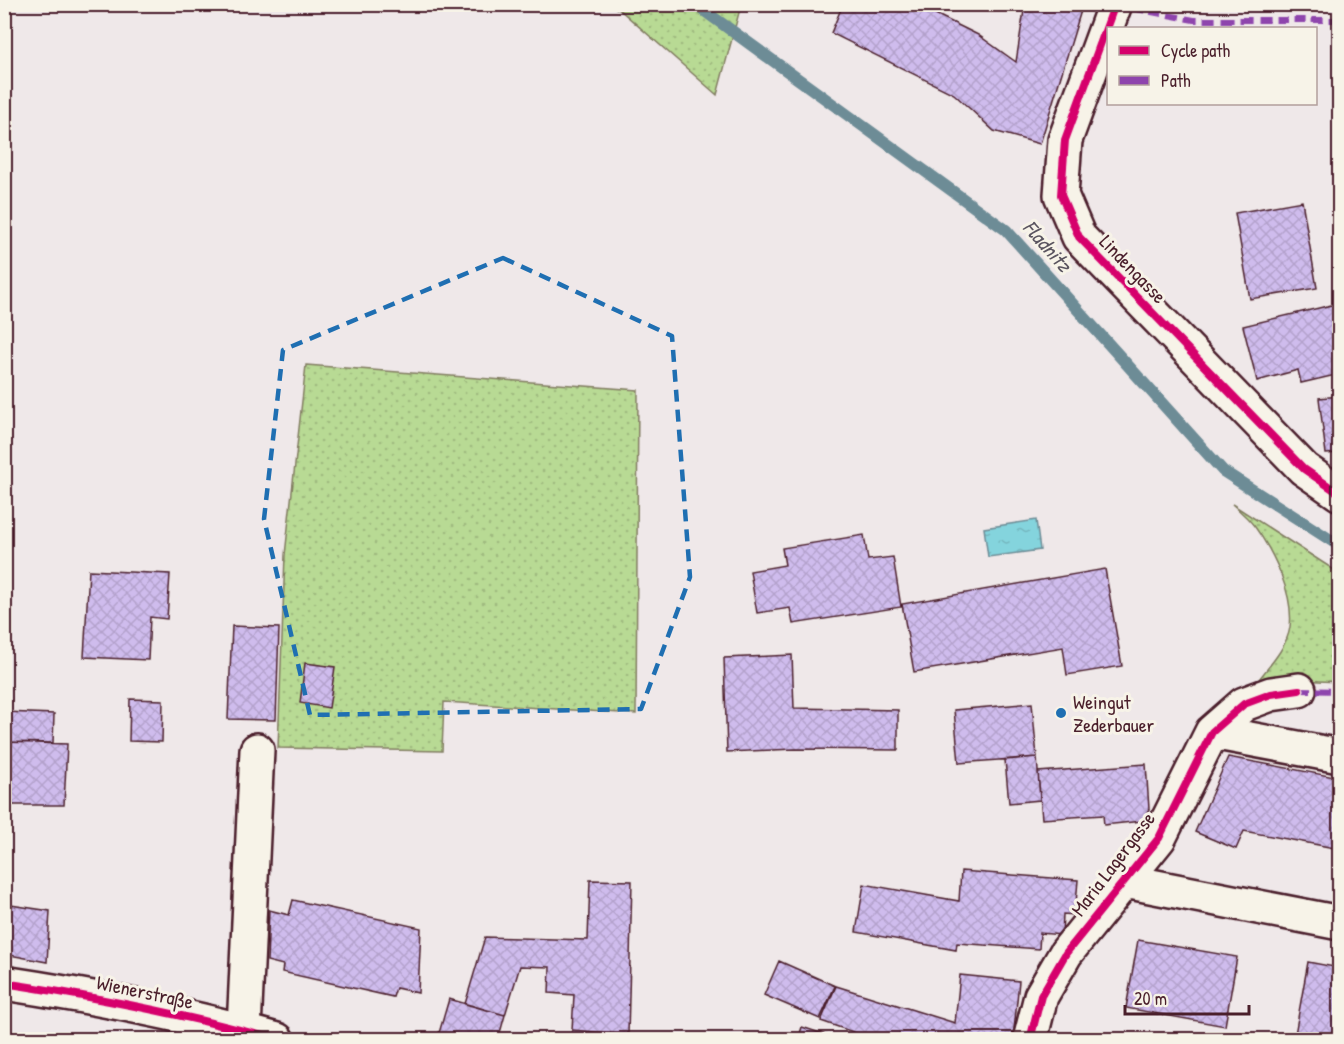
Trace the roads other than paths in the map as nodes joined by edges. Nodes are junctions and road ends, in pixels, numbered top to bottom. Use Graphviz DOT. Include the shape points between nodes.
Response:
graph roads {
  1 [pos="1115,4"];
  2 [pos="1340,494"];
  3 [pos="1299,690"];
  4 [pos="1212,732"];
  5 [pos="257,750"];
  6 [pos="1340,756"];
  7 [pos="1125,881"];
  8 [pos="1340,923"];
  9 [pos="4,982"];
  10 [pos="244,1030"];
  11 [pos="277,1040"];
  12 [pos="1030,1040"];
  1 -- 2 [label="street, Lindengasse" via="1065,140 1061,195 1079,237 1304,469"];
  3 -- 4 [label="street, Maria Lagergasse" via="1271,694 1244,704"];
  4 -- 6 [label="street"];
  4 -- 7 [label="street, Maria Lagergasse" via="1159,838"];
  5 -- 10 [label="street"];
  7 -- 8 [label="street"];
  7 -- 12 [label="street, Maria Lagergasse" via="1061,961 1041,996"];
  9 -- 10 [label="street, Wienerstraße"];
  10 -- 11 [label="street, Wienerstraße"];
}
